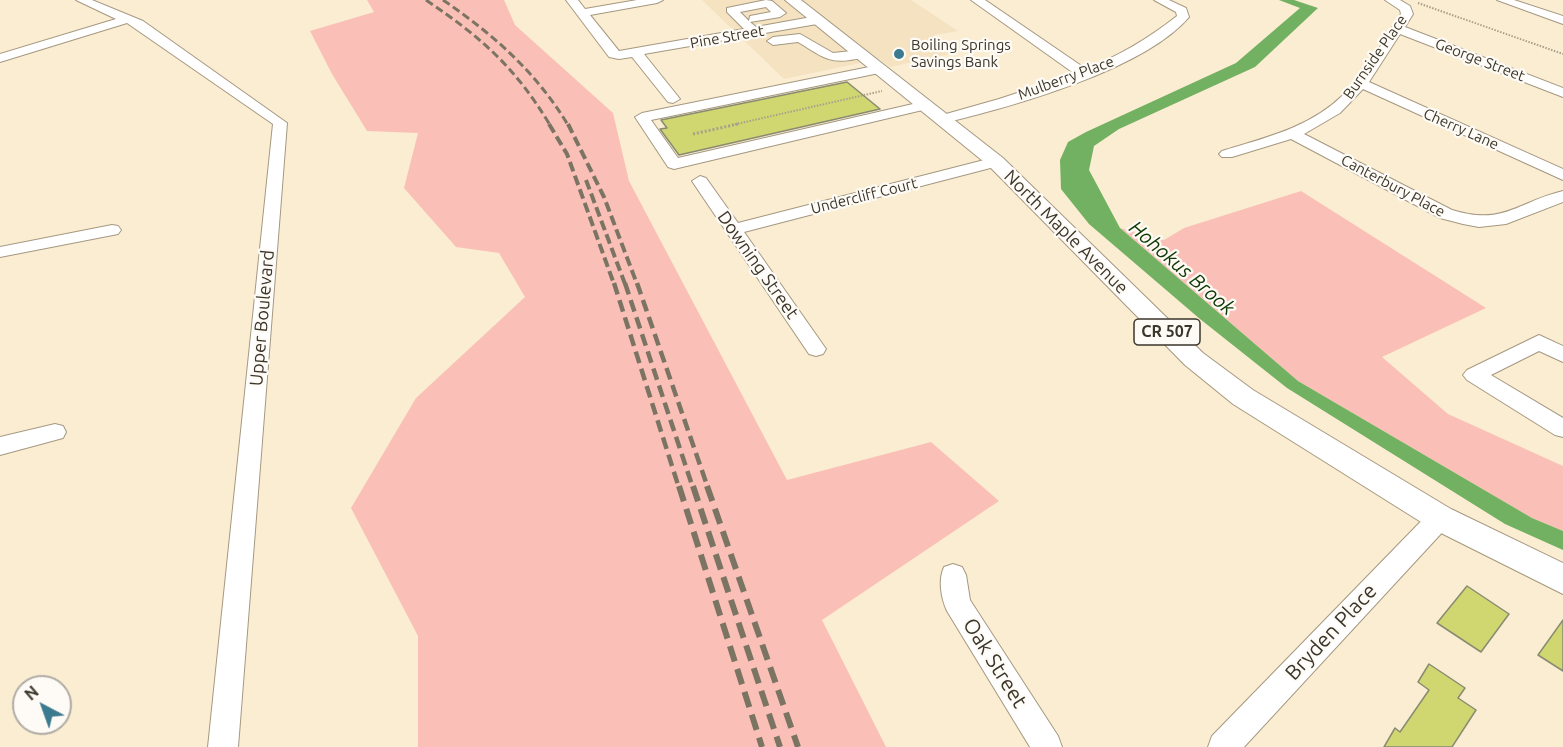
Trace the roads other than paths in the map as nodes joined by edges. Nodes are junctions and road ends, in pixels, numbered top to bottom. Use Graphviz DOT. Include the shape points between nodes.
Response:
graph roads {
  1 [pos="572,0"];
  2 [pos="657,0"];
  3 [pos="792,0"];
  4 [pos="977,0"];
  5 [pos="1160,0"];
  6 [pos="1391,0"];
  7 [pos="1503,0"];
  8 [pos="87,1"];
  9 [pos="582,13"];
  10 [pos="128,19"];
  11 [pos="817,20"];
  12 [pos="1563,20"];
  13 [pos="1397,28"];
  14 [pos="747,29"];
  15 [pos="636,53"];
  16 [pos="0,58"];
  17 [pos="870,62"];
  18 [pos="1084,74"];
  19 [pos="1360,83"];
  20 [pos="1563,93"];
  21 [pos="673,99"];
  22 [pos="935,112"];
  23 [pos="1293,134"];
  24 [pos="1227,154"];
  25 [pos="996,162"];
  26 [pos="1563,175"];
  27 [pos="700,181"];
  28 [pos="1563,196"];
  29 [pos="112,230"];
  30 [pos="732,230"];
  31 [pos="0,252"];
  32 [pos="816,349"];
  33 [pos="1563,355"];
  34 [pos="1560,424"];
  35 [pos="55,432"];
  36 [pos="0,446"];
  37 [pos="1440,518"];
  38 [pos="953,575"];
  39 [pos="1563,579"];
  40 [pos="223,747"];
  41 [pos="1047,747"];
  42 [pos="1223,747"];
  1 -- 9 [label="street"];
  2 -- 9 [label="street"];
  3 -- 11 [label="main road, North Maple Avenue / CR 507"];
  4 -- 18 [label="street"];
  5 -- 18 [label="street, Mulberry Place" via="1182,10 1183,17 1155,39"];
  6 -- 13 [label="street, Burnside Place" via="1407,11"];
  7 -- 12 [label="street"];
  8 -- 10 [label="street, Upper Boulevard"];
  9 -- 15 [label="street" via="614,54"];
  10 -- 16 [label="street"];
  10 -- 40 [label="street, Upper Boulevard" via="280,123"];
  11 -- 14 [label="street, Pine Street"];
  11 -- 17 [label="main road, North Maple Avenue / CR 507"];
  13 -- 19 [label="street, Burnside Place"];
  13 -- 20 [label="street, George Street"];
  14 -- 15 [label="street, Pine Street"];
  14 -- 17 [label="street" via="755,41 800,38 825,57"];
  15 -- 21 [label="street"];
  17 -- 22 [label="main road, North Maple Avenue / CR 507"];
  17 -- 22 [label="street, Mulberry Place" via="642,117 674,164"];
  18 -- 22 [label="street, Mulberry Place"];
  19 -- 23 [label="street, Burnside Place" via="1337,109"];
  19 -- 26 [label="street, Cherry Lane"];
  22 -- 25 [label="main road, North Maple Avenue / CR 507"];
  23 -- 24 [label="street, Burnside Place"];
  23 -- 28 [label="street, Canterbury Place" via="1446,214 1476,223 1501,222"];
  25 -- 30 [label="street, Undercliff Court"];
  25 -- 37 [label="main road, North Maple Avenue / CR 507" via="1194,359 1243,397"];
  27 -- 30 [label="street, Downing Street"];
  29 -- 31 [label="street"];
  30 -- 32 [label="street, Downing Street"];
  33 -- 34 [label="street" via="1539,342 1474,375"];
  35 -- 36 [label="street"];
  37 -- 39 [label="main road, North Maple Avenue / CR 507"];
  37 -- 42 [label="street, Bryden Place"];
  38 -- 41 [label="street, Oak Street" via="957,603"];
}
